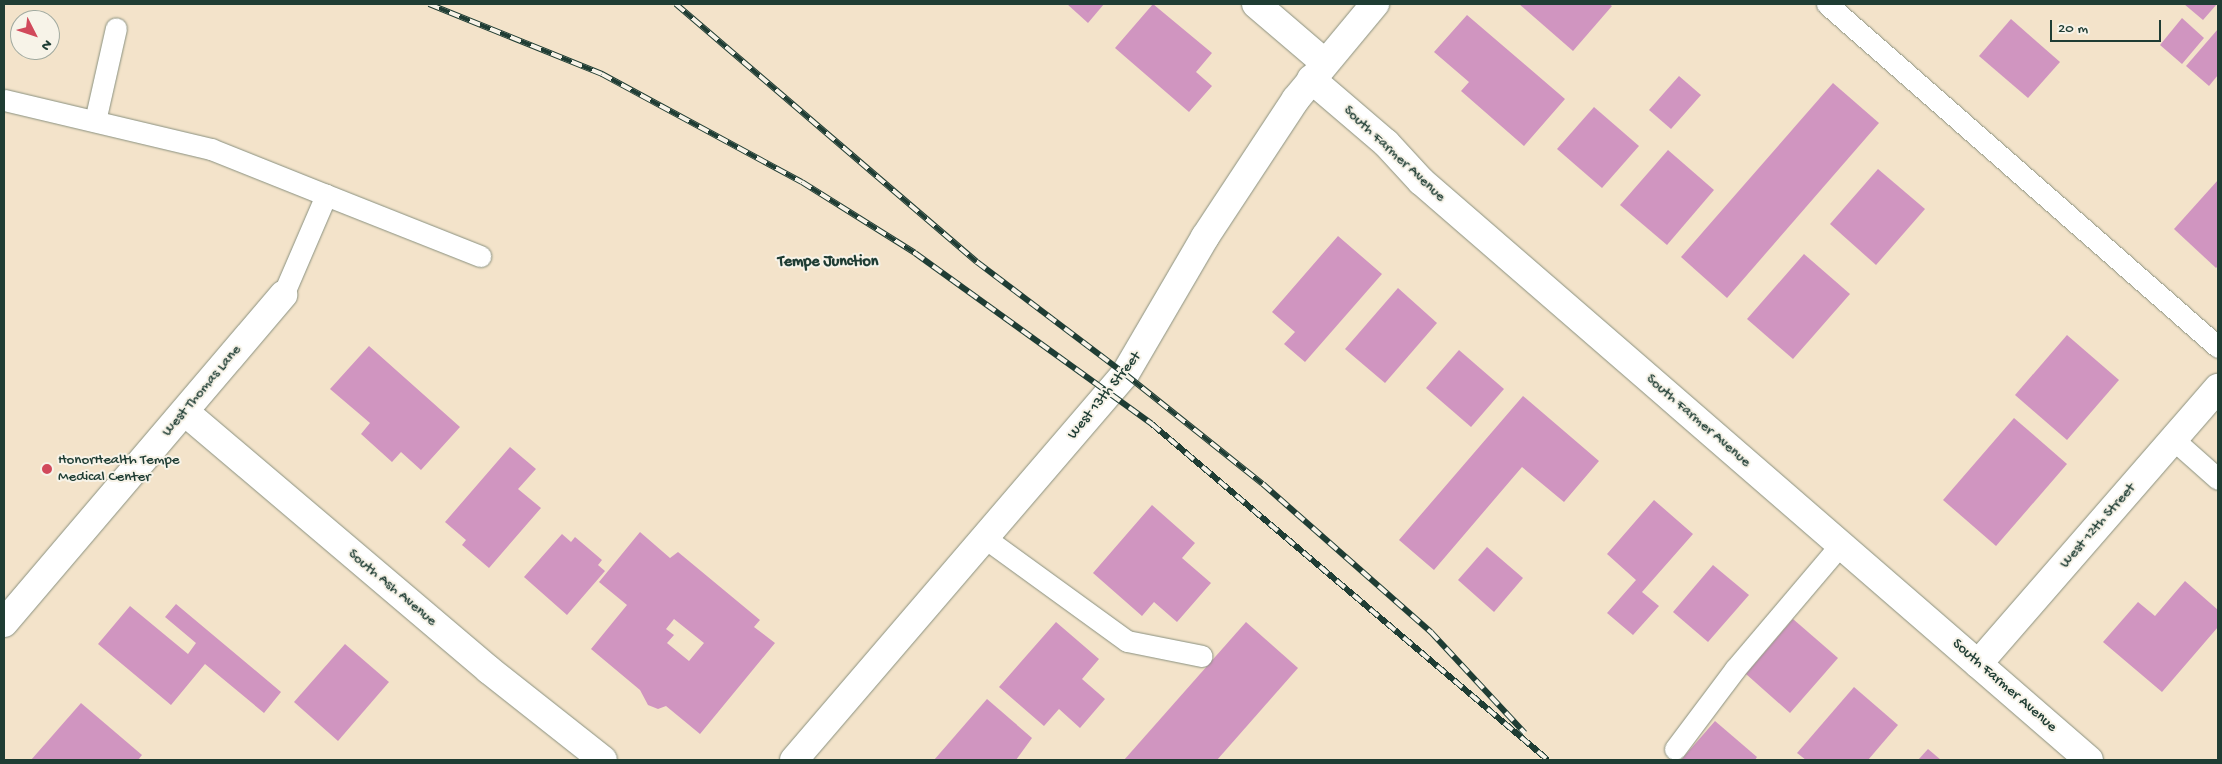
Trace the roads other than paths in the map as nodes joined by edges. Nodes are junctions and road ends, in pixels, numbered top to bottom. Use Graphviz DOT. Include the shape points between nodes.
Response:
graph roads {
  1 [pos="1256,4"];
  2 [pos="1375,4"];
  3 [pos="1827,4"];
  4 [pos="116,28"];
  5 [pos="1317,71"];
  6 [pos="4,100"];
  7 [pos="95,121"];
  8 [pos="326,195"];
  9 [pos="480,256"];
  10 [pos="282,295"];
  11 [pos="2218,347"];
  12 [pos="2218,388"];
  13 [pos="185,412"];
  14 [pos="2173,439"];
  15 [pos="2218,479"];
  16 [pos="985,538"];
  17 [pos="1840,545"];
  18 [pos="4,622"];
  19 [pos="1202,656"];
  20 [pos="1978,664"];
  21 [pos="1675,749"];
  22 [pos="603,760"];
  23 [pos="794,760"];
  24 [pos="2089,760"];
  1 -- 5 [label="street, South Farmer Avenue"];
  2 -- 5 [label="street, West 13th Street"];
  3 -- 11 [label="lane"];
  4 -- 7 [label="lane"];
  5 -- 16 [label="street, West 13th Street" via="1205,237 1125,374"];
  5 -- 17 [label="street, South Farmer Avenue" via="1428,188"];
  6 -- 7 [label="lane"];
  7 -- 8 [label="lane" via="211,149"];
  8 -- 9 [label="lane"];
  8 -- 10 [label="lane"];
  10 -- 13 [label="street, West Thomas Lane"];
  12 -- 14 [label="street, West 12th Street"];
  13 -- 18 [label="street, West Thomas Lane"];
  13 -- 22 [label="street, South Ash Avenue" via="489,670"];
  14 -- 15 [label="lane"];
  14 -- 20 [label="street, West 12th Street"];
  16 -- 19 [label="lane" via="1127,640"];
  16 -- 23 [label="street, West 13th Street"];
  17 -- 20 [label="street, South Farmer Avenue"];
  17 -- 21 [label="lane" via="1735,669"];
  20 -- 24 [label="street, South Farmer Avenue"];
}
